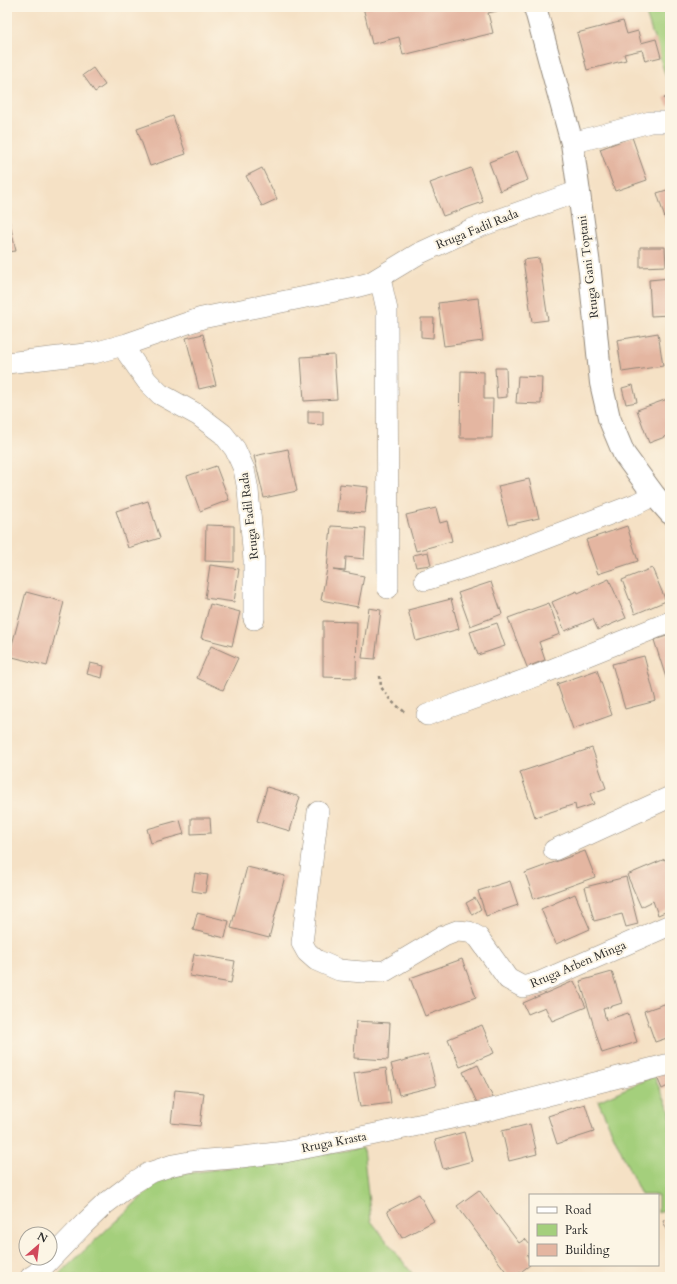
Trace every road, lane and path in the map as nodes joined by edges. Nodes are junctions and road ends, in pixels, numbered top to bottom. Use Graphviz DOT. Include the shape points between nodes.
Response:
graph roads {
  1 [pos="535,7"];
  2 [pos="670,123"];
  3 [pos="572,143"];
  4 [pos="579,191"];
  5 [pos="380,278"];
  6 [pos="126,344"];
  7 [pos="7,363"];
  8 [pos="654,494"];
  9 [pos="670,513"];
  10 [pos="425,580"];
  11 [pos="388,588"];
  12 [pos="254,619"];
  13 [pos="670,622"];
  14 [pos="380,676"];
  15 [pos="427,715"];
  16 [pos="670,797"];
  17 [pos="318,812"];
  18 [pos="554,850"];
  19 [pos="670,925"];
  20 [pos="670,1064"];
  21 [pos="31,1277"];
  1 -- 3 [label="main road, Rruga Gani Toptani"];
  2 -- 3 [label="street" via="650,122"];
  3 -- 4 [label="main road, Rruga Gani Toptani"];
  4 -- 5 [label="street, Rruga Fadil Rada" via="470,230 418,254"];
  4 -- 8 [label="main road, Rruga Gani Toptani" via="601,383 609,418 624,454"];
  5 -- 6 [label="street, Rruga Fadil Rada" via="356,287 202,318"];
  5 -- 11 [label="street" via="387,310"];
  6 -- 7 [label="street, Rruga Fadil Rada" via="94,353"];
  6 -- 12 [label="street, Rruga Fadil Rada" via="128,354 147,381 160,394 223,434 235,449 244,470 248,490 254,560"];
  8 -- 9 [label="main road, Rruga Gani Toptani"];
  8 -- 10 [label="street" via="636,504 503,555"];
  13 -- 15 [label="street" via="536,676"];
  14 -- 15 [label="path" via="381,687 400,709 405,713"];
  16 -- 18 [label="street"];
  17 -- 19 [label="street, Rruga Arben Minga" via="302,943 316,960 339,970 385,971 444,936 457,931 469,932 478,937 508,979 523,987"];
  20 -- 21 [label="street, Rruga Krasta" via="485,1111 371,1135 285,1152 195,1161 149,1173 105,1204"];
}
